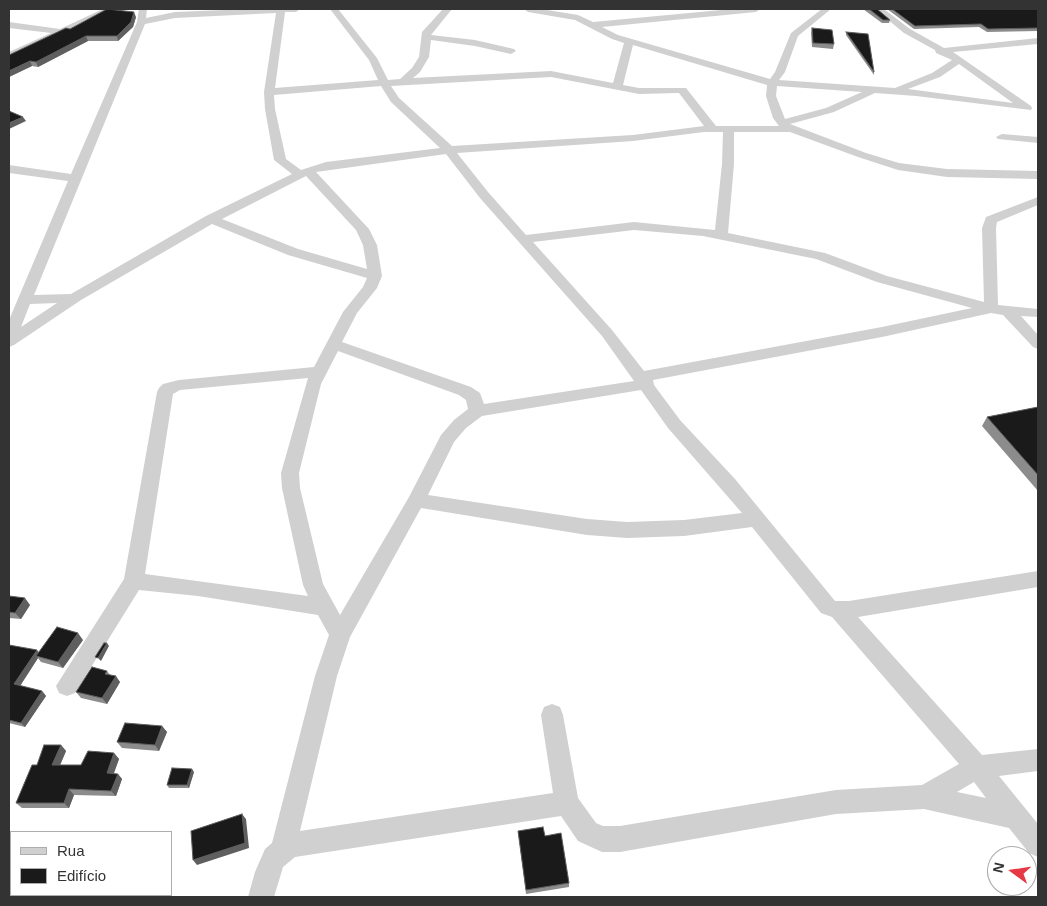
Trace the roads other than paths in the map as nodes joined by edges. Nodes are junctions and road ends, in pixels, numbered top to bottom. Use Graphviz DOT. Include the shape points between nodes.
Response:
graph roads {
  1 [pos="110,9"];
  2 [pos="144,9"];
  3 [pos="296,9"];
  4 [pos="334,9"];
  5 [pos="448,9"];
  6 [pos="528,9"];
  7 [pos="743,9"];
  8 [pos="756,9"];
  9 [pos="827,9"];
  10 [pos="879,9"];
  11 [pos="281,10"];
  12 [pos="141,22"];
  13 [pos="9,25"];
  14 [pos="591,25"];
  15 [pos="59,31"];
  16 [pos="426,37"];
  17 [pos="1038,41"];
  18 [pos="629,42"];
  19 [pos="939,50"];
  20 [pos="511,51"];
  21 [pos="9,56"];
  22 [pos="959,60"];
  23 [pos="404,81"];
  24 [pos="384,83"];
  25 [pos="772,83"];
  26 [pos="617,87"];
  27 [pos="875,90"];
  28 [pos="894,91"];
  29 [pos="269,92"];
  30 [pos="1027,108"];
  31 [pos="1038,112"];
  32 [pos="786,126"];
  33 [pos="712,128"];
  34 [pos="729,128"];
  35 [pos="1002,137"];
  36 [pos="1038,140"];
  37 [pos="449,150"];
  38 [pos="9,169"];
  39 [pos="304,173"];
  40 [pos="1038,175"];
  41 [pos="74,178"];
  42 [pos="1038,200"];
  43 [pos="211,219"];
  44 [pos="721,235"];
  45 [pos="522,239"];
  46 [pos="375,276"];
  47 [pos="76,297"];
  48 [pos="24,300"];
  49 [pos="991,309"];
  50 [pos="1007,310"];
  51 [pos="1038,313"];
  52 [pos="9,337"];
  53 [pos="9,342"];
  54 [pos="334,344"];
  55 [pos="1038,344"];
  56 [pos="320,372"];
  57 [pos="644,381"];
  58 [pos="478,411"];
  59 [pos="416,500"];
  60 [pos="755,519"];
  61 [pos="1038,579"];
  62 [pos="134,581"];
  63 [pos="325,606"];
  64 [pos="839,611"];
  65 [pos="340,635"];
  66 [pos="67,686"];
  67 [pos="552,715"];
  68 [pos="1038,760"];
  69 [pos="977,767"];
  70 [pos="924,797"];
  71 [pos="567,803"];
  72 [pos="1017,817"];
  73 [pos="1038,844"];
  74 [pos="283,850"];
  75 [pos="261,897"];
  1 -- 15 [label="street"];
  2 -- 12 [label="street"];
  3 -- 11 [label="street"];
  4 -- 24 [label="street" via="374,60"];
  5 -- 16 [label="street" via="428,30"];
  6 -- 14 [label="street" via="571,16"];
  7 -- 8 [label="street"];
  7 -- 14 [label="street" via="611,20"];
  9 -- 25 [label="street" via="794,35 780,72"];
  10 -- 19 [label="street"];
  11 -- 12 [label="street" via="175,15"];
  11 -- 29 [label="street"];
  12 -- 41 [label="street"];
  13 -- 15 [label="street"];
  14 -- 18 [label="street"];
  15 -- 21 [label="street"];
  16 -- 20 [label="street"];
  16 -- 23 [label="street" via="424,57"];
  17 -- 19 [label="street"];
  18 -- 25 [label="street"];
  18 -- 26 [label="street"];
  19 -- 22 [label="street"];
  22 -- 28 [label="street" via="936,75"];
  22 -- 30 [label="street"];
  23 -- 24 [label="street"];
  23 -- 26 [label="street" via="551,74"];
  24 -- 29 [label="street"];
  24 -- 37 [label="street" via="395,100"];
  25 -- 27 [label="street"];
  25 -- 32 [label="street" via="771,96 778,118"];
  26 -- 33 [label="street" via="639,91 684,91"];
  27 -- 28 [label="street"];
  27 -- 32 [label="street"];
  28 -- 30 [label="street"];
  29 -- 39 [label="street" via="280,160"];
  30 -- 31 [label="street"];
  32 -- 34 [label="street"];
  32 -- 40 [label="street" via="862,155 913,169"];
  33 -- 34 [label="street"];
  33 -- 37 [label="street" via="633,138"];
  34 -- 44 [label="street"];
  35 -- 36 [label="street"];
  37 -- 39 [label="street" via="326,166"];
  37 -- 45 [label="street"];
  38 -- 41 [label="street"];
  39 -- 43 [label="street"];
  39 -- 46 [label="street" via="362,229 370,245"];
  41 -- 48 [label="street"];
  42 -- 49 [label="street" via="992,220 989,228"];
  43 -- 46 [label="street" via="293,252"];
  43 -- 47 [label="street"];
  44 -- 45 [label="street" via="634,226"];
  44 -- 49 [label="street" via="820,256 882,279"];
  45 -- 57 [label="street" via="607,333"];
  46 -- 54 [label="street" via="370,288 350,312"];
  47 -- 48 [label="street"];
  47 -- 53 [label="street"];
  48 -- 52 [label="street"];
  49 -- 50 [label="street"];
  49 -- 57 [label="street"];
  50 -- 51 [label="street"];
  50 -- 55 [label="street"];
  54 -- 56 [label="street"];
  54 -- 58 [label="street" via="465,391 474,397"];
  56 -- 62 [label="street" via="179,385 165,392"];
  56 -- 63 [label="street" via="313,384 290,473 290,488 313,585"];
  57 -- 58 [label="street"];
  57 -- 60 [label="street" via="674,424 719,472"];
  58 -- 59 [label="street" via="447,439"];
  59 -- 60 [label="street" via="587,527 626,530 684,528"];
  59 -- 65 [label="street"];
  60 -- 64 [label="street" via="828,607"];
  61 -- 64 [label="street"];
  62 -- 63 [label="street"];
  62 -- 66 [label="street"];
  63 -- 65 [label="street"];
  64 -- 69 [label="street"];
  65 -- 74 [label="street" via="326,676"];
  67 -- 71 [label="street"];
  68 -- 69 [label="street"];
  69 -- 70 [label="street"];
  69 -- 72 [label="street"];
  70 -- 71 [label="street" via="836,802 620,839 602,839 587,832"];
  70 -- 72 [label="street"];
  71 -- 74 [label="street" via="290,845"];
  72 -- 73 [label="street"];
  74 -- 75 [label="street" via="274,858"];
}
